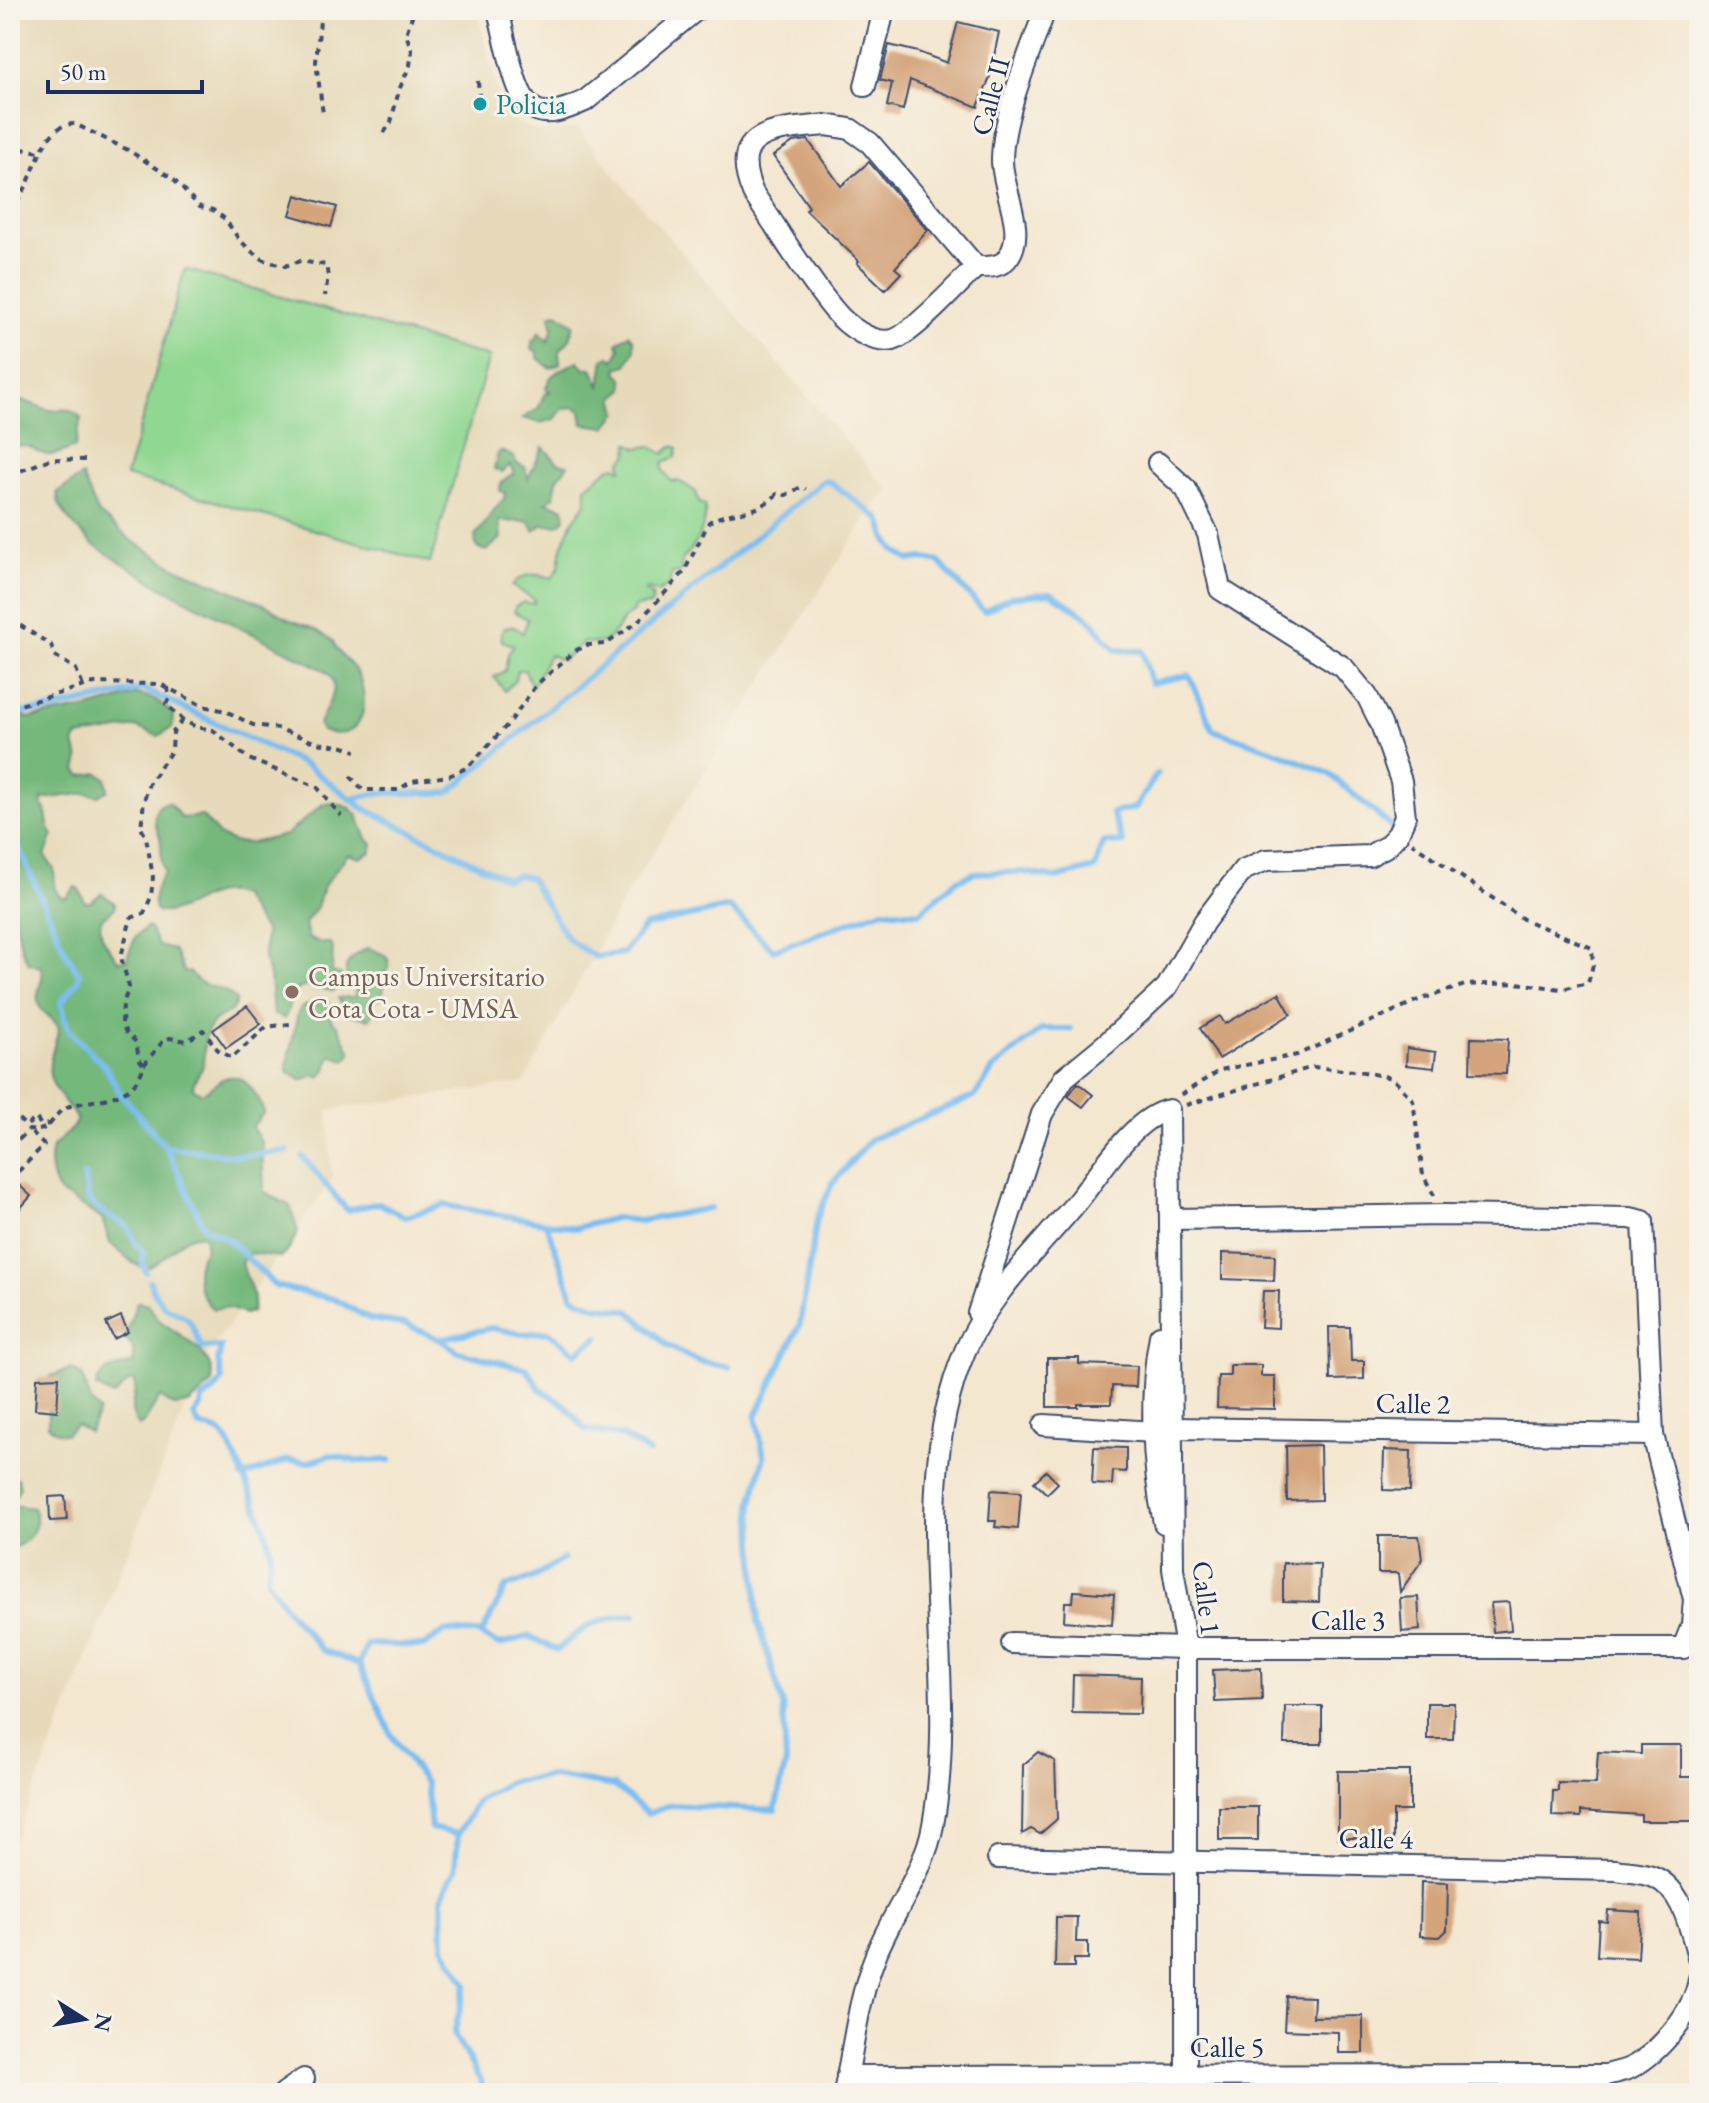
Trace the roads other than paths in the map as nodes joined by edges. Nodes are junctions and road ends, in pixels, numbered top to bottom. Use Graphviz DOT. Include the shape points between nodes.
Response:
graph roads {
  1 [pos="696,10"];
  2 [pos="884,10"];
  3 [pos="1045,10"];
  4 [pos="501,12"];
  5 [pos="865,86"];
  6 [pos="976,267"];
  7 [pos="1158,463"];
  8 [pos="1170,1219"];
  9 [pos="966,1349"];
  10 [pos="1044,1425"];
  11 [pos="1163,1430"];
  12 [pos="1653,1435"];
  13 [pos="1012,1643"];
  14 [pos="1186,1648"];
  15 [pos="998,1858"];
  16 [pos="1186,1863"];
  17 [pos="1699,1960"];
  18 [pos="1699,1979"];
  19 [pos="304,2079"];
  20 [pos="1186,2084"];
  21 [pos="846,2085"];
  22 [pos="284,2093"];
  1 -- 4 [label="street" via="585,101 540,112 519,93"];
  2 -- 5 [label="street"];
  3 -- 6 [label="street, Calle II" via="1009,119 1002,160 1015,222 1014,246 1009,258 996,267"];
  6 -- 6 [label="street" via="908,332 892,340 858,331 835,311 753,193 744,172 746,155 756,139 778,130 826,125 850,129 870,143"];
  7 -- 9 [label="street" via="1186,489 1208,534 1220,589 1343,667 1367,696 1401,781 1405,817 1387,846 1369,856 1266,860 1243,870 1204,922 1167,987 1064,1078 1042,1114"];
  8 -- 9 [label="street" via="1162,1111 1141,1123 1005,1283"];
  8 -- 11 [label="street, Calle 1" via="1171,1281 1159,1342"];
  8 -- 12 [label="street" via="1445,1215 1643,1221"];
  9 -- 21 [label="street" via="951,1392 935,1496 943,1716 933,1827 863,1993"];
  10 -- 11 [label="street, Calle 2"];
  11 -- 12 [label="street, Calle 2"];
  11 -- 14 [label="street, Calle 1" via="1158,1495"];
  12 -- 14 [label="street, Calle 3" via="1694,1599 1683,1648"];
  13 -- 14 [label="street, Calle 3"];
  14 -- 16 [label="street, Calle 1"];
  15 -- 16 [label="street, Calle 4"];
  16 -- 17 [label="street, Calle 4" via="1616,1870 1653,1876 1668,1887 1685,1913"];
  16 -- 20 [label="street, Calle 1"];
  18 -- 20 [label="street, Calle 5" via="1685,2017 1656,2048 1632,2067 1606,2075"];
  19 -- 22 [label="street"];
  20 -- 21 [label="street, Calle 5"];
}
